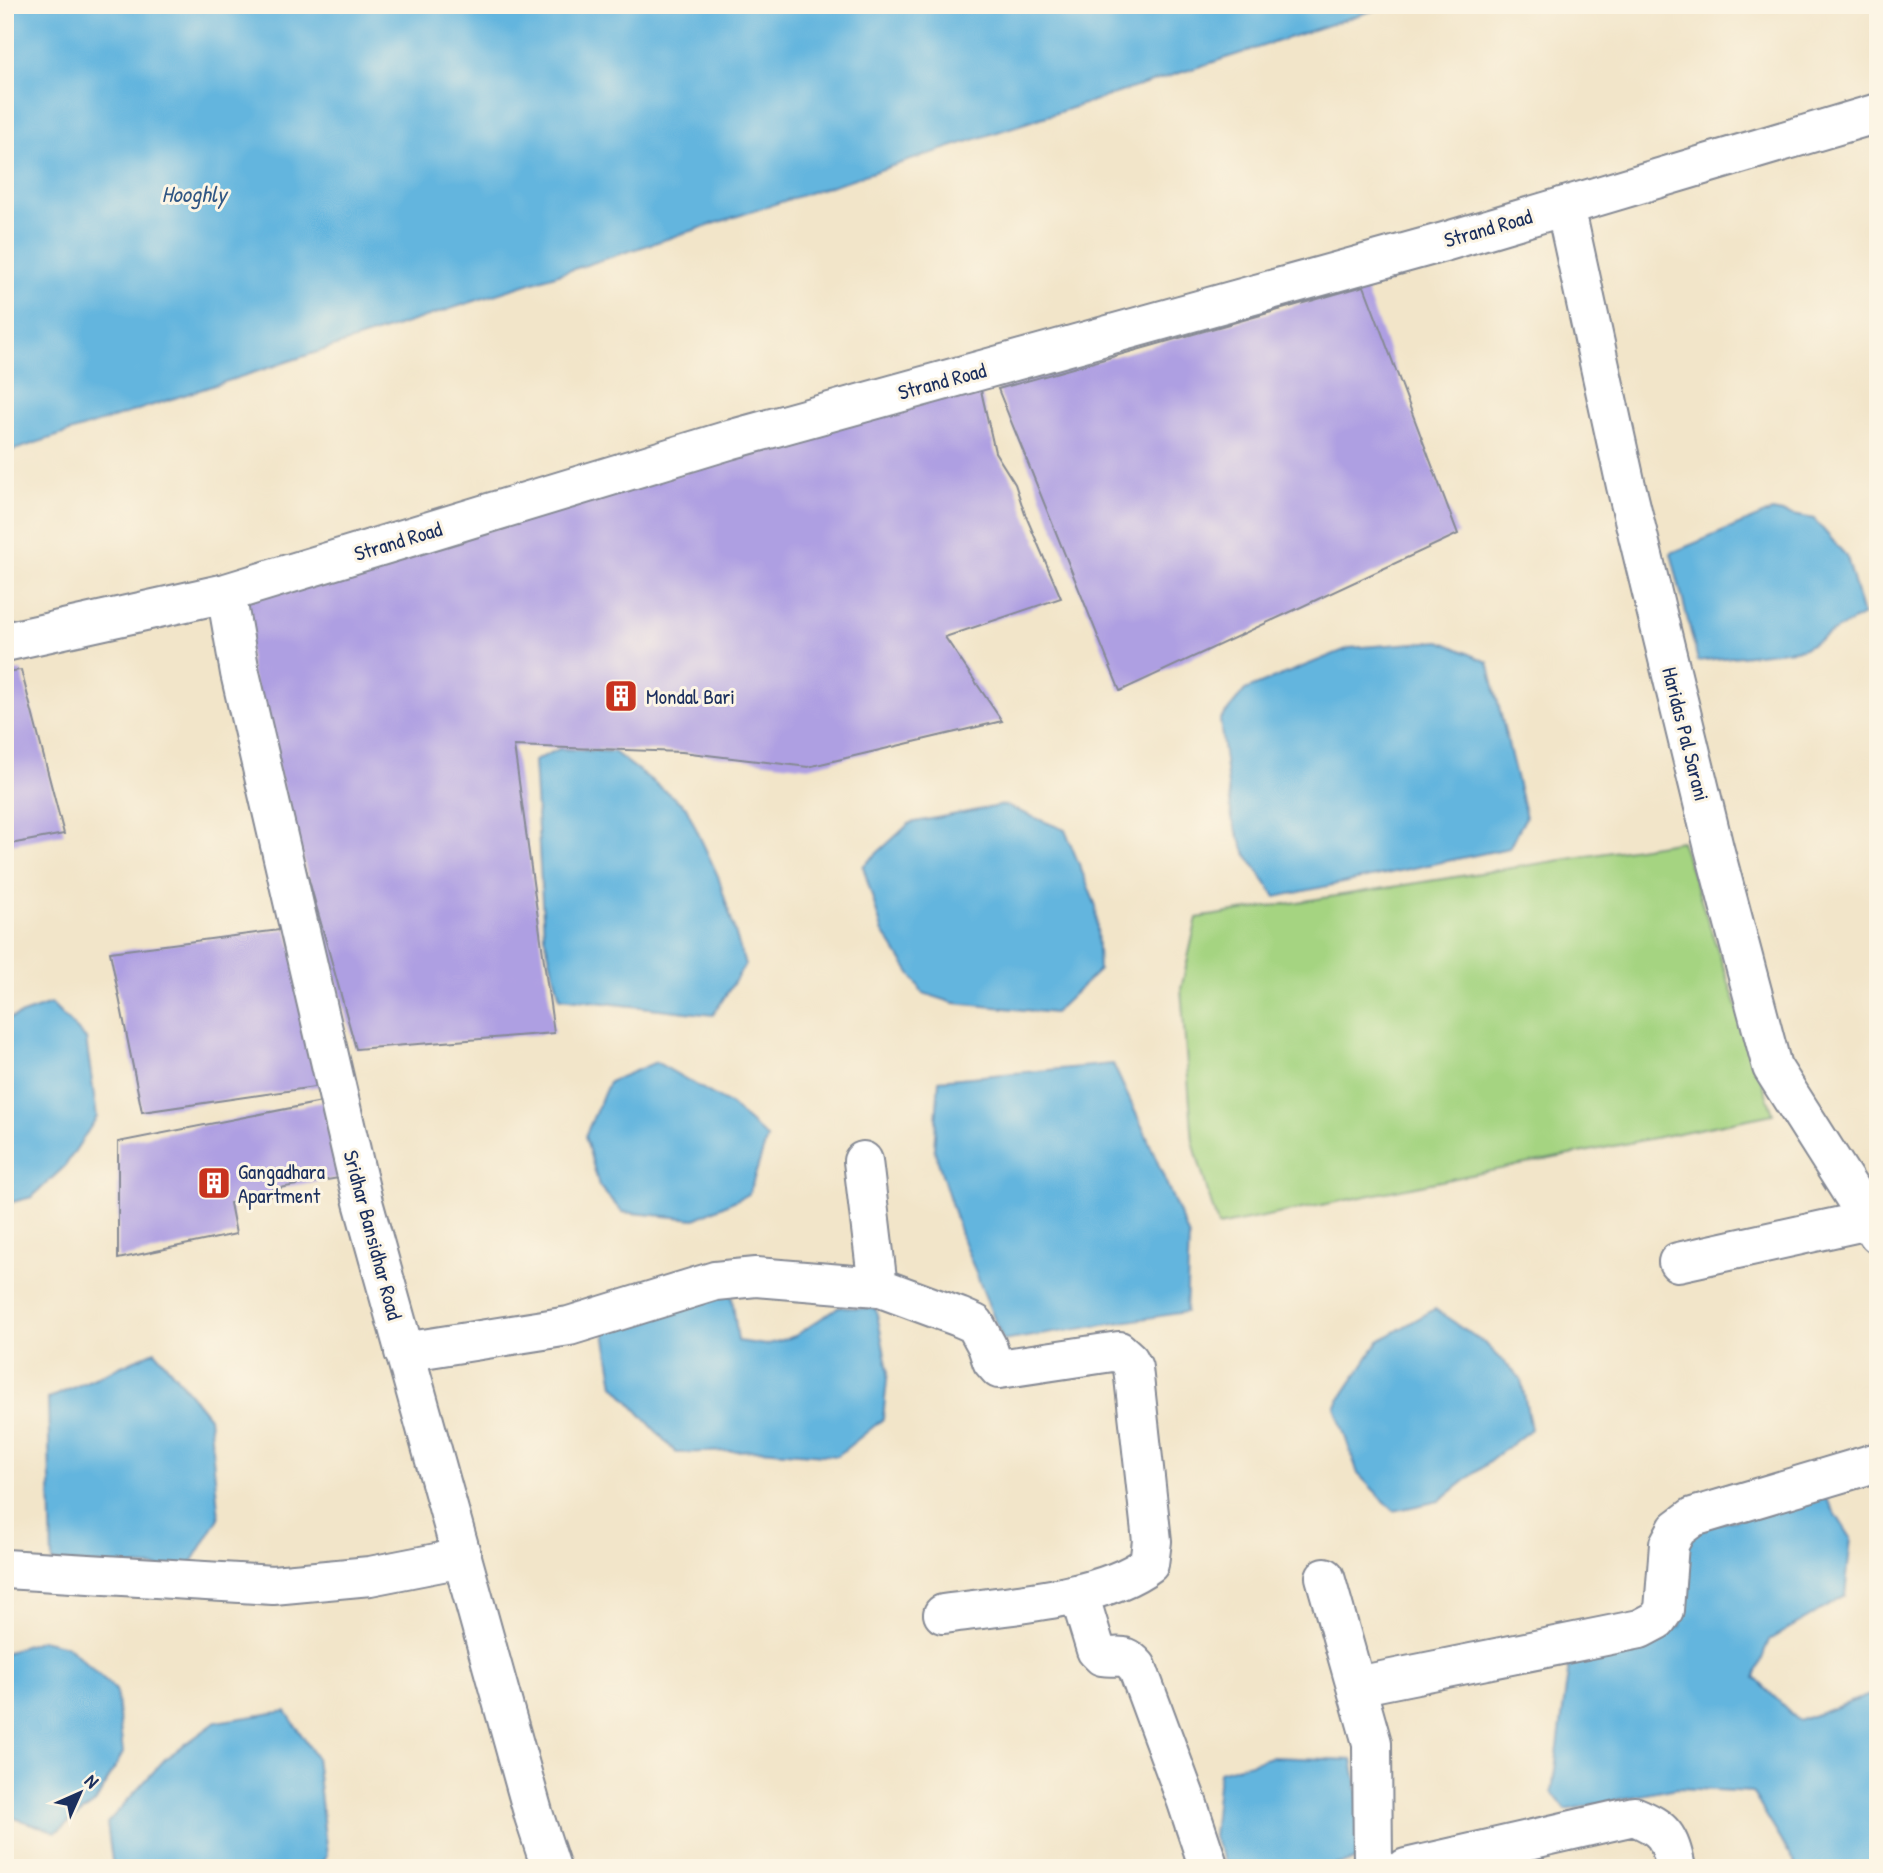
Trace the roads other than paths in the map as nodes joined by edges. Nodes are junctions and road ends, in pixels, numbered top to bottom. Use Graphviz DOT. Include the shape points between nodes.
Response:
graph roads {
  1 [pos="1878,113"];
  2 [pos="1565,206"];
  3 [pos="226,593"];
  4 [pos="5,642"];
  5 [pos="863,1161"];
  6 [pos="1863,1183"];
  7 [pos="1874,1227"];
  8 [pos="1678,1262"];
  9 [pos="878,1287"];
  10 [pos="404,1352"];
  11 [pos="1878,1462"];
  12 [pos="462,1558"];
  13 [pos="5,1569"];
  14 [pos="1325,1577"];
  15 [pos="1079,1594"];
  16 [pos="943,1614"];
  17 [pos="1357,1686"];
  18 [pos="551,1868"];
  19 [pos="1209,1868"];
  20 [pos="1373,1868"];
  21 [pos="1406,1868"];
  22 [pos="1675,1868"];
  1 -- 2 [label="street, Strand Road"];
  2 -- 3 [label="street, Strand Road" via="729,440"];
  2 -- 6 [label="street, Haridas Pal Sarani" via="1636,526 1772,1066"];
  3 -- 4 [label="street, Strand Road"];
  3 -- 10 [label="street, Sridhar Bansidhar Road" via="240,673 363,1202"];
  5 -- 9 [label="street"];
  6 -- 7 [label="street, Haridas Pal Sarani"];
  7 -- 8 [label="street"];
  9 -- 10 [label="street" via="756,1277 715,1281 569,1326"];
  9 -- 15 [label="street" via="975,1324 999,1369 1119,1351 1129,1360 1152,1541 1149,1564 1133,1576"];
  10 -- 12 [label="street, Sridhar Bansidhar Road"];
  11 -- 17 [label="street" via="1693,1517 1677,1528 1669,1544 1664,1610 1640,1629"];
  12 -- 13 [label="street" via="370,1576 273,1586"];
  12 -- 18 [label="street, Sridhar Bansidhar Road"];
  14 -- 17 [label="street"];
  15 -- 16 [label="street"];
  15 -- 19 [label="street" via="1096,1650 1102,1656 1130,1659 1137,1667"];
  17 -- 20 [label="street" via="1372,1743"];
  21 -- 22 [label="street" via="1634,1816 1656,1825 1670,1843"];
}
